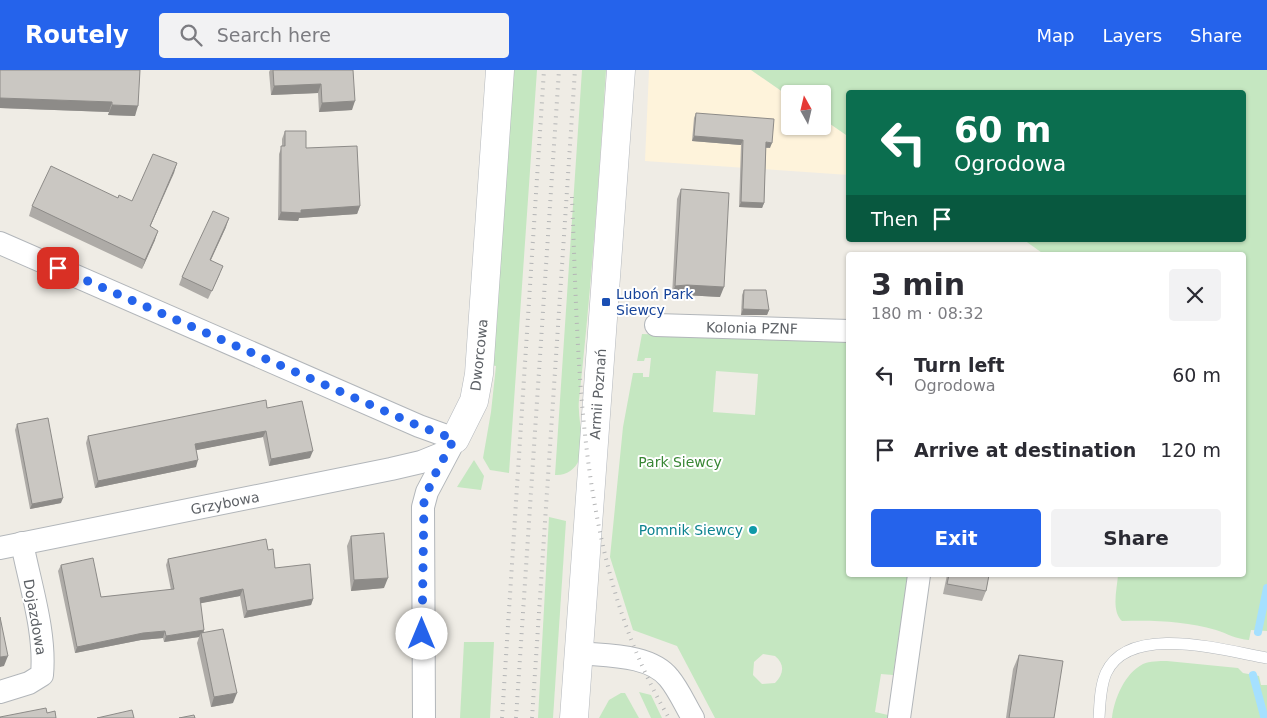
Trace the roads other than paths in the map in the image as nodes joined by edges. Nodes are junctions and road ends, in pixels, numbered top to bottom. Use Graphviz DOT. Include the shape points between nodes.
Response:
graph roads {
  1 [pos="500,70"];
  2 [pos="621,70"];
  3 [pos="0,243"];
  4 [pos="656,325"];
  5 [pos="846,331"];
  6 [pos="451,445"];
  7 [pos="22,543"];
  8 [pos="0,548"];
  9 [pos="919,577"];
  10 [pos="578,653"];
  11 [pos="1267,658"];
  12 [pos="0,692"];
  13 [pos="424,718"];
  14 [pos="574,718"];
  15 [pos="693,718"];
  16 [pos="899,718"];
  17 [pos="1099,718"];
  1 -- 6 [label="main road, Dworcowa" via="480,374 470,410"];
  2 -- 10 [label="main road, Armii Poznań"];
  3 -- 6 [label="street" via="419,426"];
  4 -- 5 [label="street, Kolonia PZNF"];
  6 -- 7 [label="street, Grzybowa" via="421,462 392,469"];
  6 -- 13 [label="street, Dworcowa" via="427,492 422,518"];
  7 -- 8 [label="street, Grzybowa"];
  7 -- 12 [label="street, Dojazdowa" via="40,632 42,675 29,683"];
  9 -- 16 [label="street"];
  10 -- 14 [label="main road, Armii Poznań"];
  10 -- 15 [label="street" via="641,662 660,670 669,678"];
  11 -- 17 [label="lane" via="1186,645 1139,646 1125,652 1107,672"];
}
